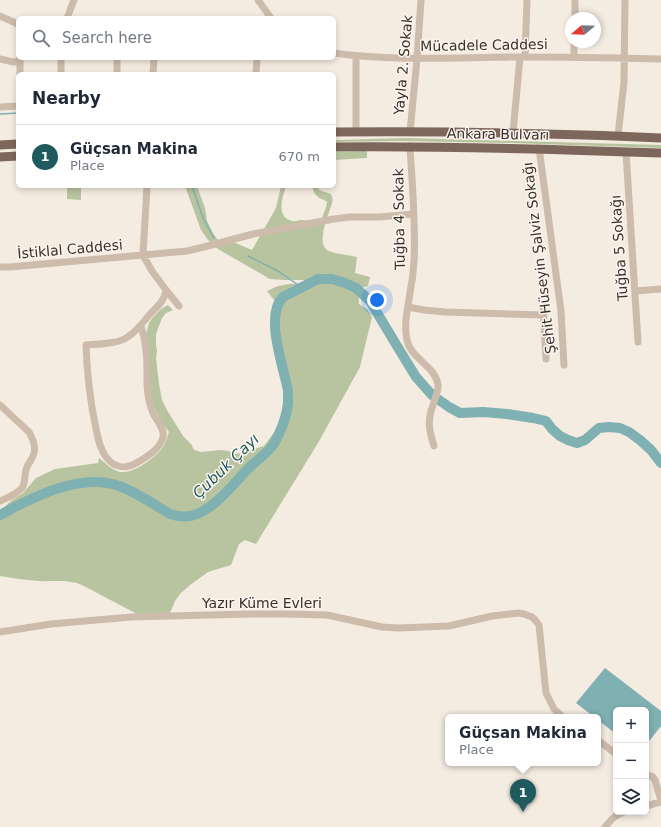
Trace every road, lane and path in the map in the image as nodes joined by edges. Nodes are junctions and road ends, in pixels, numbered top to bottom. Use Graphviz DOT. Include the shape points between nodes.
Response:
graph roads {
  1 [pos="74,0"];
  2 [pos="258,0"];
  3 [pos="421,0"];
  4 [pos="527,0"];
  5 [pos="575,0"];
  6 [pos="625,0"];
  7 [pos="575,12"];
  8 [pos="0,16"];
  9 [pos="68,16"];
  10 [pos="270,16"];
  11 [pos="16,23"];
  12 [pos="574,48"];
  13 [pos="336,53"];
  14 [pos="356,56"];
  15 [pos="523,57"];
  16 [pos="574,57"];
  17 [pos="624,58"];
  18 [pos="0,59"];
  19 [pos="417,59"];
  20 [pos="661,59"];
  21 [pos="20,60"];
  22 [pos="61,60"];
  23 [pos="117,60"];
  24 [pos="154,60"];
  25 [pos="257,60"];
  26 [pos="20,72"];
  27 [pos="61,72"];
  28 [pos="117,72"];
  29 [pos="153,72"];
  30 [pos="256,72"];
  31 [pos="16,106"];
  32 [pos="0,107"];
  33 [pos="336,132"];
  34 [pos="356,132"];
  35 [pos="410,132"];
  36 [pos="513,133"];
  37 [pos="618,136"];
  38 [pos="661,138"];
  39 [pos="16,144"];
  40 [pos="0,145"];
  41 [pos="410,146"];
  42 [pos="336,147"];
  43 [pos="539,148"];
  44 [pos="626,152"];
  45 [pos="661,153"];
  46 [pos="16,156"];
  47 [pos="0,157"];
  48 [pos="147,188"];
  49 [pos="413,214"];
  50 [pos="143,256"];
  51 [pos="0,267"];
  52 [pos="661,289"];
  53 [pos="166,290"];
  54 [pos="635,291"];
  55 [pos="179,306"];
  56 [pos="408,307"];
  57 [pos="543,307"];
  58 [pos="544,315"];
  59 [pos="141,326"];
  60 [pos="638,342"];
  61 [pos="546,359"];
  62 [pos="564,365"];
  63 [pos="0,405"];
  64 [pos="434,446"];
  65 [pos="0,501"];
  66 [pos="0,632"];
  67 [pos="560,714"];
  68 [pos="601,742"];
  69 [pos="613,752"];
  70 [pos="649,775"];
  71 [pos="661,802"];
  72 [pos="649,805"];
  73 [pos="616,815"];
  74 [pos="605,827"];
  1 -- 9 [label="street"];
  2 -- 10 [label="street"];
  3 -- 19 [label="street, Yayla 2. Sokak"];
  4 -- 15 [label="street"];
  5 -- 7 [label="street"];
  6 -- 17 [label="street"];
  8 -- 11 [label="street"];
  12 -- 16 [label="street"];
  13 -- 14 [label="street, Mücadele Caddesi"];
  14 -- 19 [label="street, Mücadele Caddesi"];
  14 -- 34 [label="street"];
  15 -- 16 [label="street, Mücadele Caddesi"];
  15 -- 19 [label="street, Mücadele Caddesi"];
  15 -- 36 [label="street"];
  16 -- 17 [label="street, Mücadele Caddesi"];
  17 -- 20 [label="street, Mücadele Caddesi"];
  17 -- 37 [label="street"];
  18 -- 21 [label="street" via="13,62"];
  19 -- 35 [label="street, Yayla 2. Sokak"];
  21 -- 26 [label="street"];
  22 -- 27 [label="street"];
  23 -- 28 [label="street"];
  24 -- 29 [label="street"];
  25 -- 30 [label="street"];
  31 -- 32 [label="street"];
  33 -- 34 [label="main road, Ankara Bulvarı"];
  34 -- 35 [label="main road, Ankara Bulvarı"];
  35 -- 36 [label="main road, Ankara Bulvarı"];
  36 -- 37 [label="main road, Ankara Bulvarı"];
  37 -- 38 [label="main road, Ankara Bulvarı"];
  39 -- 40 [label="main road"];
  41 -- 42 [label="main road, Ankara Bulvarı"];
  41 -- 43 [label="main road, Ankara Bulvarı"];
  41 -- 49 [label="street, Tuğba 4 Sokak"];
  43 -- 44 [label="main road, Ankara Bulvarı"];
  43 -- 62 [label="street, Şehit Hüseyin Şalviz Sokağı" via="561,311"];
  44 -- 45 [label="main road, Ankara Bulvarı"];
  44 -- 54 [label="street, Tuğba 5 Sokağı"];
  46 -- 47 [label="main road"];
  48 -- 50 [label="street"];
  49 -- 50 [label="street, İstiklal Caddesi" via="334,219 253,234 192,249"];
  49 -- 56 [label="street, Tuğba 4 Sokak" via="413,273"];
  50 -- 51 [label="street, İstiklal Caddesi"];
  50 -- 53 [label="street"];
  52 -- 54 [label="street"];
  53 -- 55 [label="street"];
  53 -- 59 [label="street" via="166,295"];
  54 -- 60 [label="street, Tuğba 5 Sokağı"];
  56 -- 58 [label="street" via="445,312"];
  56 -- 64 [label="street, Tuğba 4 Sokak" via="405,331 408,346 434,375 438,386 429,429"];
  57 -- 58 [label="street"];
  58 -- 61 [label="street"];
  59 -- 59 [label="street" via="146,354 149,402 164,433 158,446 140,461 129,467 119,466 107,459 99,442 88,386 86,345 124,339"];
  63 -- 65 [label="street" via="29,432 35,446 26,469 23,487"];
  66 -- 67 [label="street, Yazır Küme Evleri" via="51,624 147,617 307,614 327,615 398,628 449,626 492,616 524,614 532,617 539,625 546,693"];
  68 -- 69 [label="street"];
  70 -- 71 [label="street" via="653,777"];
  71 -- 72 [label="street"];
  73 -- 74 [label="street"];
}
